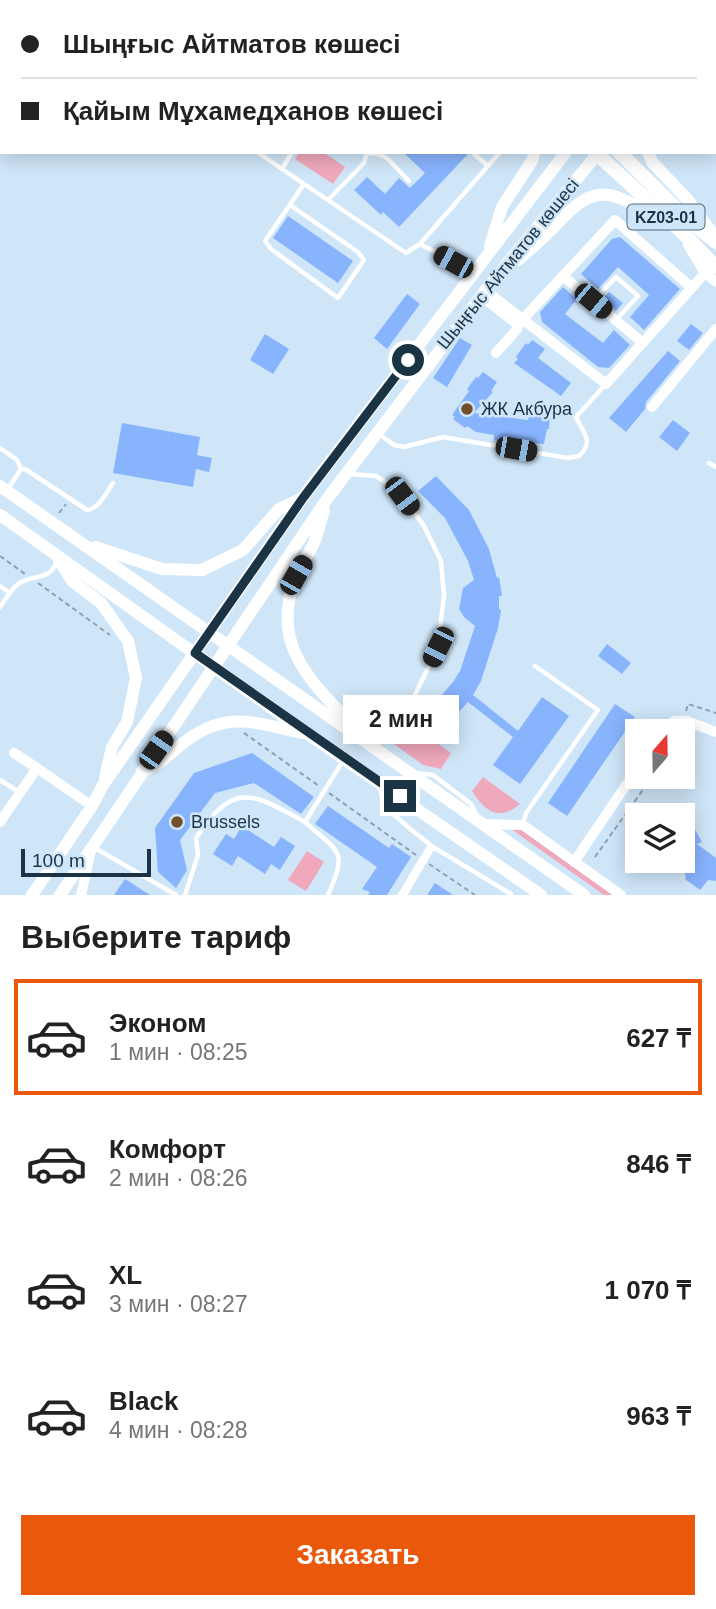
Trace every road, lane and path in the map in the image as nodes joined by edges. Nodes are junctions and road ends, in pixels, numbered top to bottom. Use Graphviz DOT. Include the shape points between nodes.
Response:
graph roads {
  1 [pos="260,154"];
  2 [pos="291,154"];
  3 [pos="366,154"];
  4 [pos="378,154"];
  5 [pos="474,154"];
  6 [pos="498,154"];
  7 [pos="534,154"];
  8 [pos="564,154"];
  9 [pos="596,154"];
  10 [pos="598,154"];
  11 [pos="621,154"];
  12 [pos="649,154"];
  13 [pos="488,166"];
  14 [pos="282,169"];
  15 [pos="409,181"];
  16 [pos="304,184"];
  17 [pos="328,200"];
  18 [pos="290,205"];
  19 [pos="679,229"];
  20 [pos="716,240"];
  21 [pos="420,244"];
  22 [pos="486,257"];
  23 [pos="711,270"];
  24 [pos="474,273"];
  25 [pos="564,276"];
  26 [pos="716,282"];
  27 [pos="692,288"];
  28 [pos="486,290"];
  29 [pos="593,301"];
  30 [pos="523,319"];
  31 [pos="616,320"];
  32 [pos="716,329"];
  33 [pos="643,343"];
  34 [pos="496,353"];
  35 [pos="606,384"];
  36 [pos="652,407"];
  37 [pos="378,432"];
  38 [pos="0,448"];
  39 [pos="709,463"];
  40 [pos="716,467"];
  41 [pos="21,469"];
  42 [pos="347,474"];
  43 [pos="113,483"];
  44 [pos="3,488"];
  45 [pos="303,498"];
  46 [pos="70,499"];
  47 [pos="327,499"];
  48 [pos="0,515"];
  49 [pos="52,523"];
  50 [pos="78,541"];
  51 [pos="55,554"];
  52 [pos="0,556"];
  53 [pos="31,577"];
  54 [pos="0,586"];
  55 [pos="10,593"];
  56 [pos="0,607"];
  57 [pos="209,633"];
  58 [pos="113,638"];
  59 [pos="228,646"];
  60 [pos="195,653"];
  61 [pos="215,666"];
  62 [pos="535,666"];
  63 [pos="695,724"];
  64 [pos="240,732"];
  65 [pos="716,732"];
  66 [pos="308,734"];
  67 [pos="374,749"];
  68 [pos="14,752"];
  69 [pos="344,758"];
  70 [pos="37,768"];
  71 [pos="141,771"];
  72 [pos="0,780"];
  73 [pos="380,782"];
  74 [pos="103,785"];
  75 [pos="625,787"];
  76 [pos="643,789"];
  77 [pos="325,790"];
  78 [pos="20,793"];
  79 [pos="92,806"];
  80 [pos="0,822"];
  81 [pos="305,822"];
  82 [pos="481,824"];
  83 [pos="523,825"];
  84 [pos="432,846"];
  85 [pos="92,847"];
  86 [pos="595,857"];
  87 [pos="423,860"];
  88 [pos="574,862"];
  89 [pos="520,880"];
  90 [pos="511,894"];
  91 [pos="32,895"];
  92 [pos="60,895"];
  93 [pos="81,895"];
  94 [pos="176,895"];
  95 [pos="185,895"];
  96 [pos="328,895"];
  97 [pos="403,895"];
  98 [pos="475,895"];
  99 [pos="532,895"];
  100 [pos="541,895"];
  101 [pos="584,895"];
  102 [pos="621,895"];
  1 -- 14 [label="lane"];
  2 -- 14 [label="lane"];
  3 -- 17 [label="lane" via="364,163"];
  4 -- 15 [label="lane"];
  5 -- 13 [label="lane"];
  6 -- 13 [label="lane"];
  7 -- 22 [label="main road" via="502,206"];
  8 -- 22 [label="main road, Шыңғыс Айтматов көшесі"];
  9 -- 28 [label="main road, Шыңғыс Айтматов көшесі"];
  10 -- 19 [label="main road, KZ03-01"];
  11 -- 20 [label="main road, KZ03-01" via="687,219"];
  12 -- 20 [label="main road"];
  13 -- 21 [label="lane"];
  14 -- 16 [label="lane"];
  16 -- 17 [label="lane"];
  16 -- 18 [label="lane"];
  17 -- 21 [label="lane" via="406,253"];
  18 -- 18 [label="lane" via="265,241 338,298 364,260"];
  19 -- 23 [label="main road, KZ03-01"];
  19 -- 28 [label="main road" via="628,202 599,194 568,212"];
  21 -- 24 [label="lane"];
  22 -- 24 [label="main road, Шыңғыс Айтматов көшесі"];
  23 -- 26 [label="street"];
  23 -- 27 [label="street"];
  24 -- 45 [label="main road, Шыңғыс Айтматов көшесі"];
  25 -- 27 [label="street" via="615,220"];
  25 -- 29 [label="street"];
  25 -- 30 [label="street"];
  27 -- 33 [label="street"];
  28 -- 30 [label="street"];
  28 -- 34 [label="street" via="517,325"];
  28 -- 37 [label="main road, Шыңғыс Айтматов көшесі"];
  29 -- 31 [label="street"];
  29 -- 31 [label="lane" via="616,277 638,296"];
  30 -- 35 [label="street"];
  31 -- 33 [label="street"];
  32 -- 36 [label="street"];
  33 -- 35 [label="street"];
  35 -- 37 [label="lane" via="576,417 588,436 588,445 579,456 568,458 443,436 404,447"];
  37 -- 42 [label="main road, Шыңғыс Айтматов көшесі"];
  38 -- 41 [label="lane" via="17,460"];
  39 -- 40 [label="lane"];
  41 -- 44 [label="lane"];
  41 -- 46 [label="lane"];
  42 -- 47 [label="main road, Шыңғыс Айтматов көшесі"];
  42 -- 67 [label="lane" via="376,476 398,490 424,526 441,561 444,594 438,647 414,697"];
  43 -- 46 [label="lane" via="93,509"];
  44 -- 49 [label="main road"];
  45 -- 50 [label="main road" via="279,509 243,550 202,569 162,569"];
  45 -- 57 [label="main road, Шыңғыс Айтматов көшесі"];
  46 -- 49 [label="path"];
  47 -- 59 [label="main road, Шыңғыс Айтматов көшесі"];
  47 -- 67 [label="main road" via="288,606 291,645 303,669"];
  48 -- 51 [label="main road"];
  49 -- 50 [label="main road"];
  50 -- 57 [label="main road"];
  51 -- 53 [label="lane" via="56,564 48,575"];
  51 -- 60 [label="main road"];
  51 -- 74 [label="main road" via="72,581 101,603 128,640 136,678 127,722 112,747"];
  52 -- 53 [label="path"];
  53 -- 55 [label="lane" via="16,584"];
  53 -- 58 [label="path"];
  54 -- 55 [label="lane"];
  55 -- 56 [label="lane"];
  57 -- 59 [label="main road"];
  57 -- 60 [label="main road, Шыңғыс Айтматов көшесі"];
  59 -- 61 [label="main road, Шыңғыс Айтматов көшесі"];
  59 -- 67 [label="main road"];
  60 -- 61 [label="main road"];
  60 -- 74 [label="main road, Шыңғыс Айтматов көшесі"];
  61 -- 66 [label="main road"];
  61 -- 71 [label="main road, Шыңғыс Айтматов көшесі"];
  62 -- 83 [label="lane" via="598,710 526,813"];
  63 -- 65 [label="street"];
  64 -- 77 [label="path"];
  66 -- 69 [label="main road"];
  66 -- 71 [label="main road" via="251,721 224,722 194,735 154,768"];
  67 -- 82 [label="main road"];
  68 -- 70 [label="street"];
  69 -- 73 [label="main road"];
  69 -- 77 [label="lane"];
  70 -- 78 [label="street"];
  70 -- 79 [label="street"];
  71 -- 85 [label="main road, Шыңғыс Айтматов көшесі"];
  72 -- 78 [label="lane"];
  73 -- 84 [label="lane" via="384,806"];
  73 -- 89 [label="main road"];
  74 -- 79 [label="main road, Шыңғыс Айтматов көшесі"];
  75 -- 88 [label="street"];
  76 -- 86 [label="path"];
  77 -- 81 [label="lane"];
  77 -- 87 [label="path"];
  78 -- 80 [label="street"];
  79 -- 91 [label="main road, Шыңғыс Айтматов көшесі"];
  81 -- 95 [label="lane" via="259,797 231,800 196,838 198,855"];
  81 -- 96 [label="lane" via="341,859"];
  82 -- 83 [label="street"];
  82 -- 101 [label="main road"];
  83 -- 88 [label="street"];
  84 -- 87 [label="lane"];
  84 -- 90 [label="lane"];
  85 -- 92 [label="main road, Шыңғыс Айтматов көшесі"];
  85 -- 93 [label="street"];
  85 -- 94 [label="lane"];
  87 -- 97 [label="lane"];
  87 -- 98 [label="path"];
  88 -- 102 [label="street"];
  89 -- 90 [label="lane"];
  89 -- 99 [label="main road"];
  89 -- 100 [label="main road"];
}
